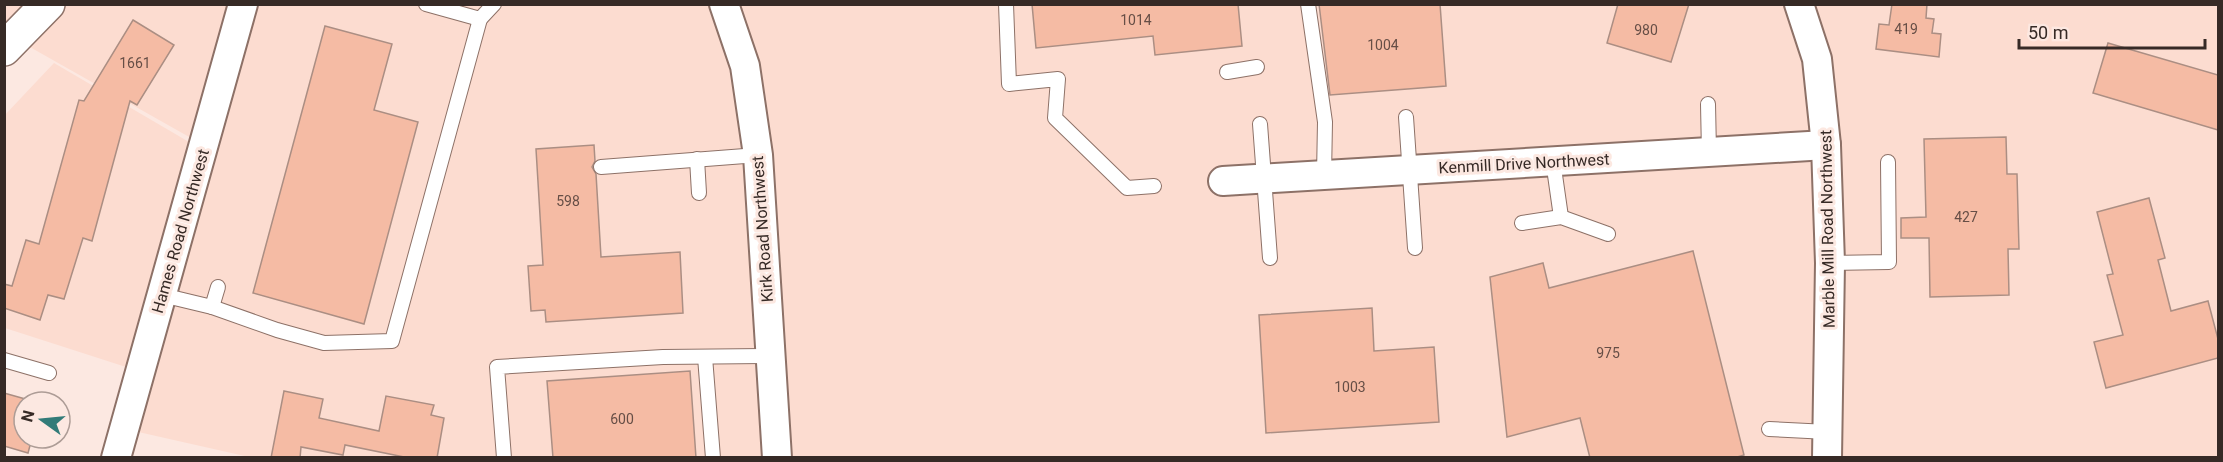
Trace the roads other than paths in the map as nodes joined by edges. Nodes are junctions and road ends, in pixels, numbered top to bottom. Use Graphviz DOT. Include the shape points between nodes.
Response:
graph roads {
  1 [pos="48,4"];
  2 [pos="243,4"];
  3 [pos="426,4"];
  4 [pos="494,4"];
  5 [pos="724,4"];
  6 [pos="1006,4"];
  7 [pos="1308,4"];
  8 [pos="1799,4"];
  9 [pos="480,19"];
  10 [pos="4,49"];
  11 [pos="1257,67"];
  12 [pos="1227,72"];
  13 [pos="1708,104"];
  14 [pos="1406,117"];
  15 [pos="1260,124"];
  16 [pos="1826,145"];
  17 [pos="1709,152"];
  18 [pos="758,155"];
  19 [pos="696,159"];
  20 [pos="1553,161"];
  21 [pos="1888,162"];
  22 [pos="601,167"];
  23 [pos="1409,170"];
  24 [pos="1324,175"];
  25 [pos="1264,178"];
  26 [pos="1223,181"];
  27 [pos="1154,186"];
  28 [pos="699,193"];
  29 [pos="1561,217"];
  30 [pos="1522,223"];
  31 [pos="1608,234"];
  32 [pos="1414,248"];
  33 [pos="1269,258"];
  34 [pos="1830,263"];
  35 [pos="218,286"];
  36 [pos="162,295"];
  37 [pos="212,307"];
  38 [pos="770,356"];
  39 [pos="705,357"];
  40 [pos="4,360"];
  41 [pos="49,373"];
  42 [pos="1768,429"];
  43 [pos="1827,445"];
  44 [pos="116,458"];
  45 [pos="504,458"];
  46 [pos="713,458"];
  47 [pos="777,458"];
  1 -- 10 [label="street"];
  2 -- 36 [label="street, Hames Road Northwest"];
  3 -- 9 [label="lane"];
  4 -- 9 [label="lane"];
  5 -- 18 [label="street, Kirk Road Northwest" via="745,66"];
  6 -- 27 [label="lane" via="1009,84 1058,79 1055,118 1127,188"];
  7 -- 24 [label="lane" via="1325,122"];
  8 -- 16 [label="street, Marble Mill Road Northwest" via="1817,58"];
  9 -- 37 [label="lane" via="392,341 324,343"];
  11 -- 12 [label="lane"];
  13 -- 17 [label="lane"];
  14 -- 23 [label="lane"];
  15 -- 25 [label="lane"];
  16 -- 17 [label="street, Kenmill Drive Northwest"];
  16 -- 34 [label="street, Marble Mill Road Northwest"];
  17 -- 20 [label="street, Kenmill Drive Northwest"];
  18 -- 19 [label="lane"];
  18 -- 38 [label="street, Kirk Road Northwest"];
  19 -- 22 [label="lane"];
  19 -- 28 [label="lane"];
  20 -- 23 [label="street, Kenmill Drive Northwest"];
  20 -- 29 [label="lane"];
  21 -- 34 [label="lane" via="1889,262"];
  23 -- 24 [label="street, Kenmill Drive Northwest"];
  23 -- 32 [label="lane"];
  24 -- 25 [label="street, Kenmill Drive Northwest"];
  25 -- 26 [label="street, Kenmill Drive Northwest"];
  25 -- 33 [label="lane"];
  29 -- 30 [label="lane"];
  29 -- 31 [label="lane"];
  34 -- 43 [label="street, Marble Mill Road Northwest"];
  35 -- 37 [label="lane"];
  36 -- 37 [label="lane"];
  36 -- 44 [label="street, Hames Road Northwest"];
  38 -- 39 [label="lane"];
  38 -- 47 [label="street, Kirk Road Northwest"];
  39 -- 45 [label="lane" via="497,367"];
  39 -- 46 [label="lane"];
  40 -- 41 [label="lane"];
  42 -- 43 [label="lane"];
}
